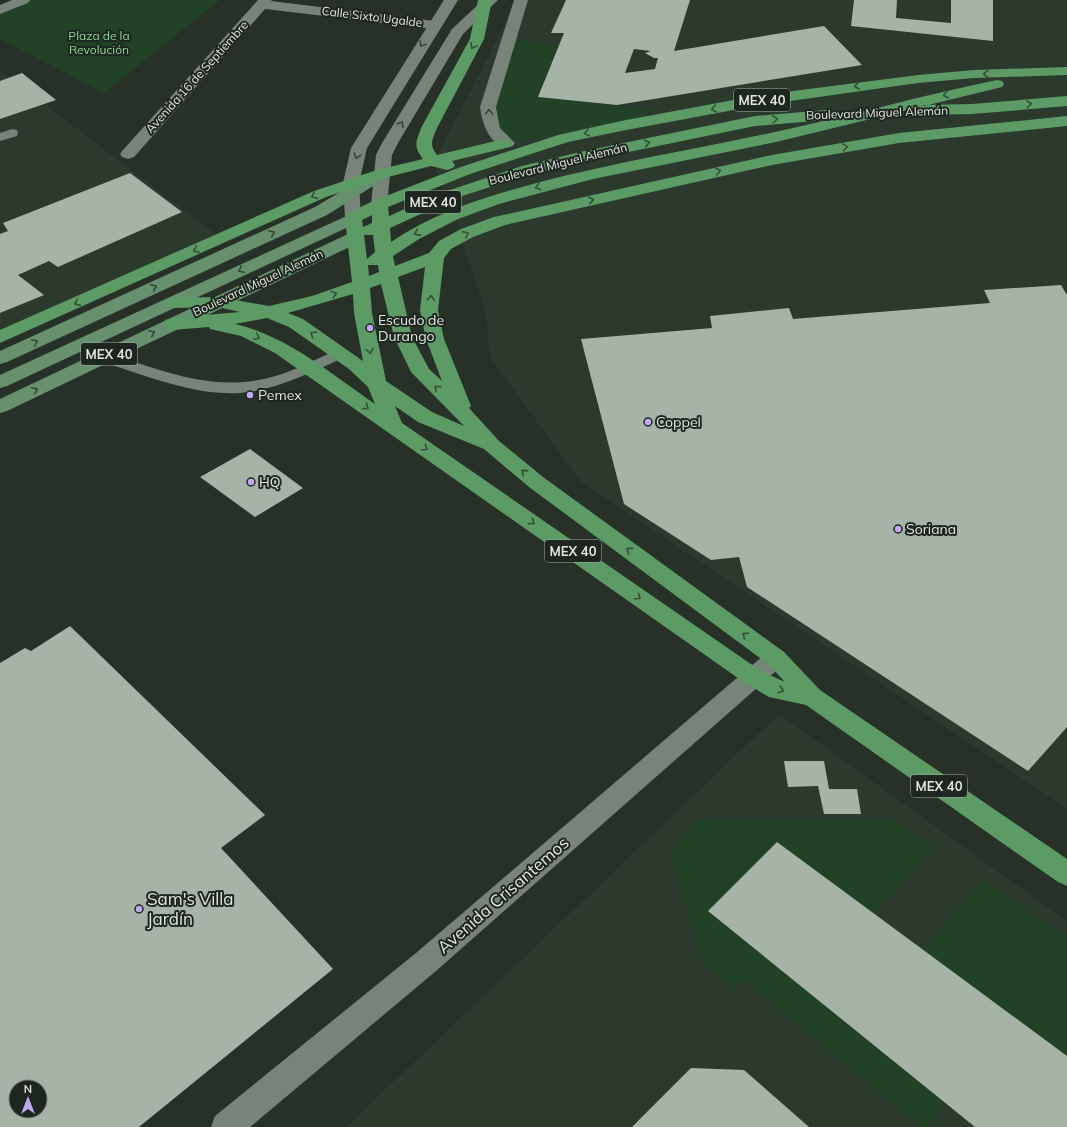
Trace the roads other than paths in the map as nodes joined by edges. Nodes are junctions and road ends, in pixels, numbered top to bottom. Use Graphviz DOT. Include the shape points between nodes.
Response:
graph roads {
  1 [pos="23,0"];
  2 [pos="451,0"];
  3 [pos="521,0"];
  4 [pos="263,2"];
  5 [pos="486,3"];
  6 [pos="0,10"];
  7 [pos="434,25"];
  8 [pos="1067,71"];
  9 [pos="1067,101"];
  10 [pos="878,112"];
  11 [pos="1067,121"];
  12 [pos="12,133"];
  13 [pos="0,137"];
  14 [pos="564,138"];
  15 [pos="507,143"];
  16 [pos="128,154"];
  17 [pos="672,157"];
  18 [pos="434,162"];
  19 [pos="464,171"];
  20 [pos="383,173"];
  21 [pos="487,182"];
  22 [pos="662,183"];
  23 [pos="351,188"];
  24 [pos="379,205"];
  25 [pos="353,218"];
  26 [pos="381,225"];
  27 [pos="354,238"];
  28 [pos="384,254"];
  29 [pos="435,256"];
  30 [pos="389,274"];
  31 [pos="360,278"];
  32 [pos="218,302"];
  33 [pos="171,303"];
  34 [pos="269,312"];
  35 [pos="206,322"];
  36 [pos="172,324"];
  37 [pos="0,337"];
  38 [pos="79,346"];
  39 [pos="340,354"];
  40 [pos="103,357"];
  41 [pos="0,358"];
  42 [pos="308,368"];
  43 [pos="0,382"];
  44 [pos="376,384"];
  45 [pos="0,407"];
  46 [pos="465,415"];
  47 [pos="393,426"];
  48 [pos="492,446"];
  49 [pos="776,658"];
  50 [pos="753,677"];
  51 [pos="812,697"];
  52 [pos="1067,874"];
  53 [pos="226,1127"];
  1 -- 6 [label="main road"];
  2 -- 7 [label="main road"];
  15 -- 3 [label="main road, one-way" via="491,127 488,107"];
  4 -- 7 [label="main road, Calle Sixto Ugalde"];
  4 -- 16 [label="main road, Avenida 16 de Septiembre"];
  5 -- 18 [label="highway, one-way" via="477,39 424,141 424,149"];
  20 -- 5 [label="main road, one-way" via="384,155 390,142 457,32"];
  7 -- 23 [label="main road, one-way" via="359,148"];
  8 -- 10 [label="highway, one-way" via="974,89"];
  8 -- 14 [label="highway, Boulevard Miguel Alemán / MEX 40, one-way" via="974,74 827,90"];
  10 -- 9 [label="highway, Boulevard Miguel Alemán / MEX 40, one-way" via="972,109"];
  10 -- 17 [label="highway" via="776,137"];
  21 -- 10 [label="highway, Boulevard Miguel Alemán / MEX 40, one-way" via="580,157 755,121"];
  22 -- 11 [label="highway, one-way" via="772,160 899,138"];
  12 -- 13 [label="lane"];
  14 -- 15 [label="highway"];
  14 -- 19 [label="highway, Boulevard Miguel Alemán / MEX 40"];
  15 -- 18 [label="highway"];
  17 -- 22 [label="highway" via="657,169 656,175"];
  17 -- 28 [label="highway, one-way" via="564,180 493,200 452,214"];
  18 -- 19 [label="highway"];
  18 -- 20 [label="highway"];
  19 -- 21 [label="highway"];
  19 -- 24 [label="highway, Boulevard Miguel Alemán / MEX 40"];
  20 -- 23 [label="main road"];
  20 -- 24 [label="main road"];
  21 -- 26 [label="highway, Boulevard Miguel Alemán / MEX 40"];
  29 -- 22 [label="highway, one-way" via="445,245 466,233 500,221"];
  23 -- 25 [label="main road"];
  23 -- 37 [label="highway, one-way" via="320,194"];
  41 -- 23 [label="main road, one-way" via="321,211"];
  24 -- 25 [label="highway, Boulevard Miguel Alemán / MEX 40"];
  24 -- 26 [label="highway, MEX 40"];
  25 -- 27 [label="highway"];
  25 -- 33 [label="main road, Boulevard Miguel Alemán / MEX 40, one-way"];
  26 -- 27 [label="highway, Boulevard Miguel Alemán / MEX 40"];
  26 -- 28 [label="highway, MEX 40"];
  27 -- 31 [label="highway"];
  27 -- 32 [label="main road, Boulevard Miguel Alemán / MEX 40"];
  28 -- 30 [label="highway, MEX 40"];
  28 -- 31 [label="highway"];
  29 -- 30 [label="highway"];
  46 -- 29 [label="highway, one-way" via="433,332 429,310"];
  30 -- 31 [label="highway"];
  46 -- 30 [label="highway, MEX 40, one-way" via="421,372 403,337"];
  34 -- 31 [label="highway, one-way" via="338,293"];
  31 -- 44 [label="highway, one-way" via="363,313"];
  32 -- 33 [label="highway"];
  32 -- 34 [label="highway"];
  32 -- 36 [label="main road, Boulevard Miguel Alemán / MEX 40"];
  33 -- 38 [label="main road, Boulevard Miguel Alemán / MEX 40"];
  34 -- 35 [label="highway"];
  39 -- 34 [label="highway, one-way" via="296,323"];
  35 -- 36 [label="highway"];
  35 -- 42 [label="highway, one-way" via="247,332 282,349"];
  40 -- 36 [label="main road, Boulevard Miguel Alemán / MEX 40, one-way"];
  38 -- 40 [label="lane"];
  38 -- 43 [label="main road, Boulevard Miguel Alemán / MEX 40"];
  39 -- 42 [label="lane"];
  39 -- 44 [label="highway"];
  40 -- 42 [label="lane" via="184,383 207,387 240,388 283,379"];
  45 -- 40 [label="main road, Boulevard Miguel Alemán / MEX 40, one-way"];
  42 -- 47 [label="highway, one-way"];
  44 -- 47 [label="highway"];
  44 -- 48 [label="highway" via="425,417"];
  46 -- 48 [label="highway, MEX 40"];
  47 -- 50 [label="highway, MEX 40, one-way"];
  49 -- 48 [label="highway, MEX 40, one-way" via="536,482"];
  49 -- 50 [label="main road, Avenida Crisantemos"];
  49 -- 51 [label="highway, MEX 40"];
  50 -- 51 [label="highway, MEX 40, one-way" via="778,690"];
  50 -- 53 [label="main road, Avenida Crisantemos" via="426,962"];
  51 -- 52 [label="highway, MEX 40"];
}
